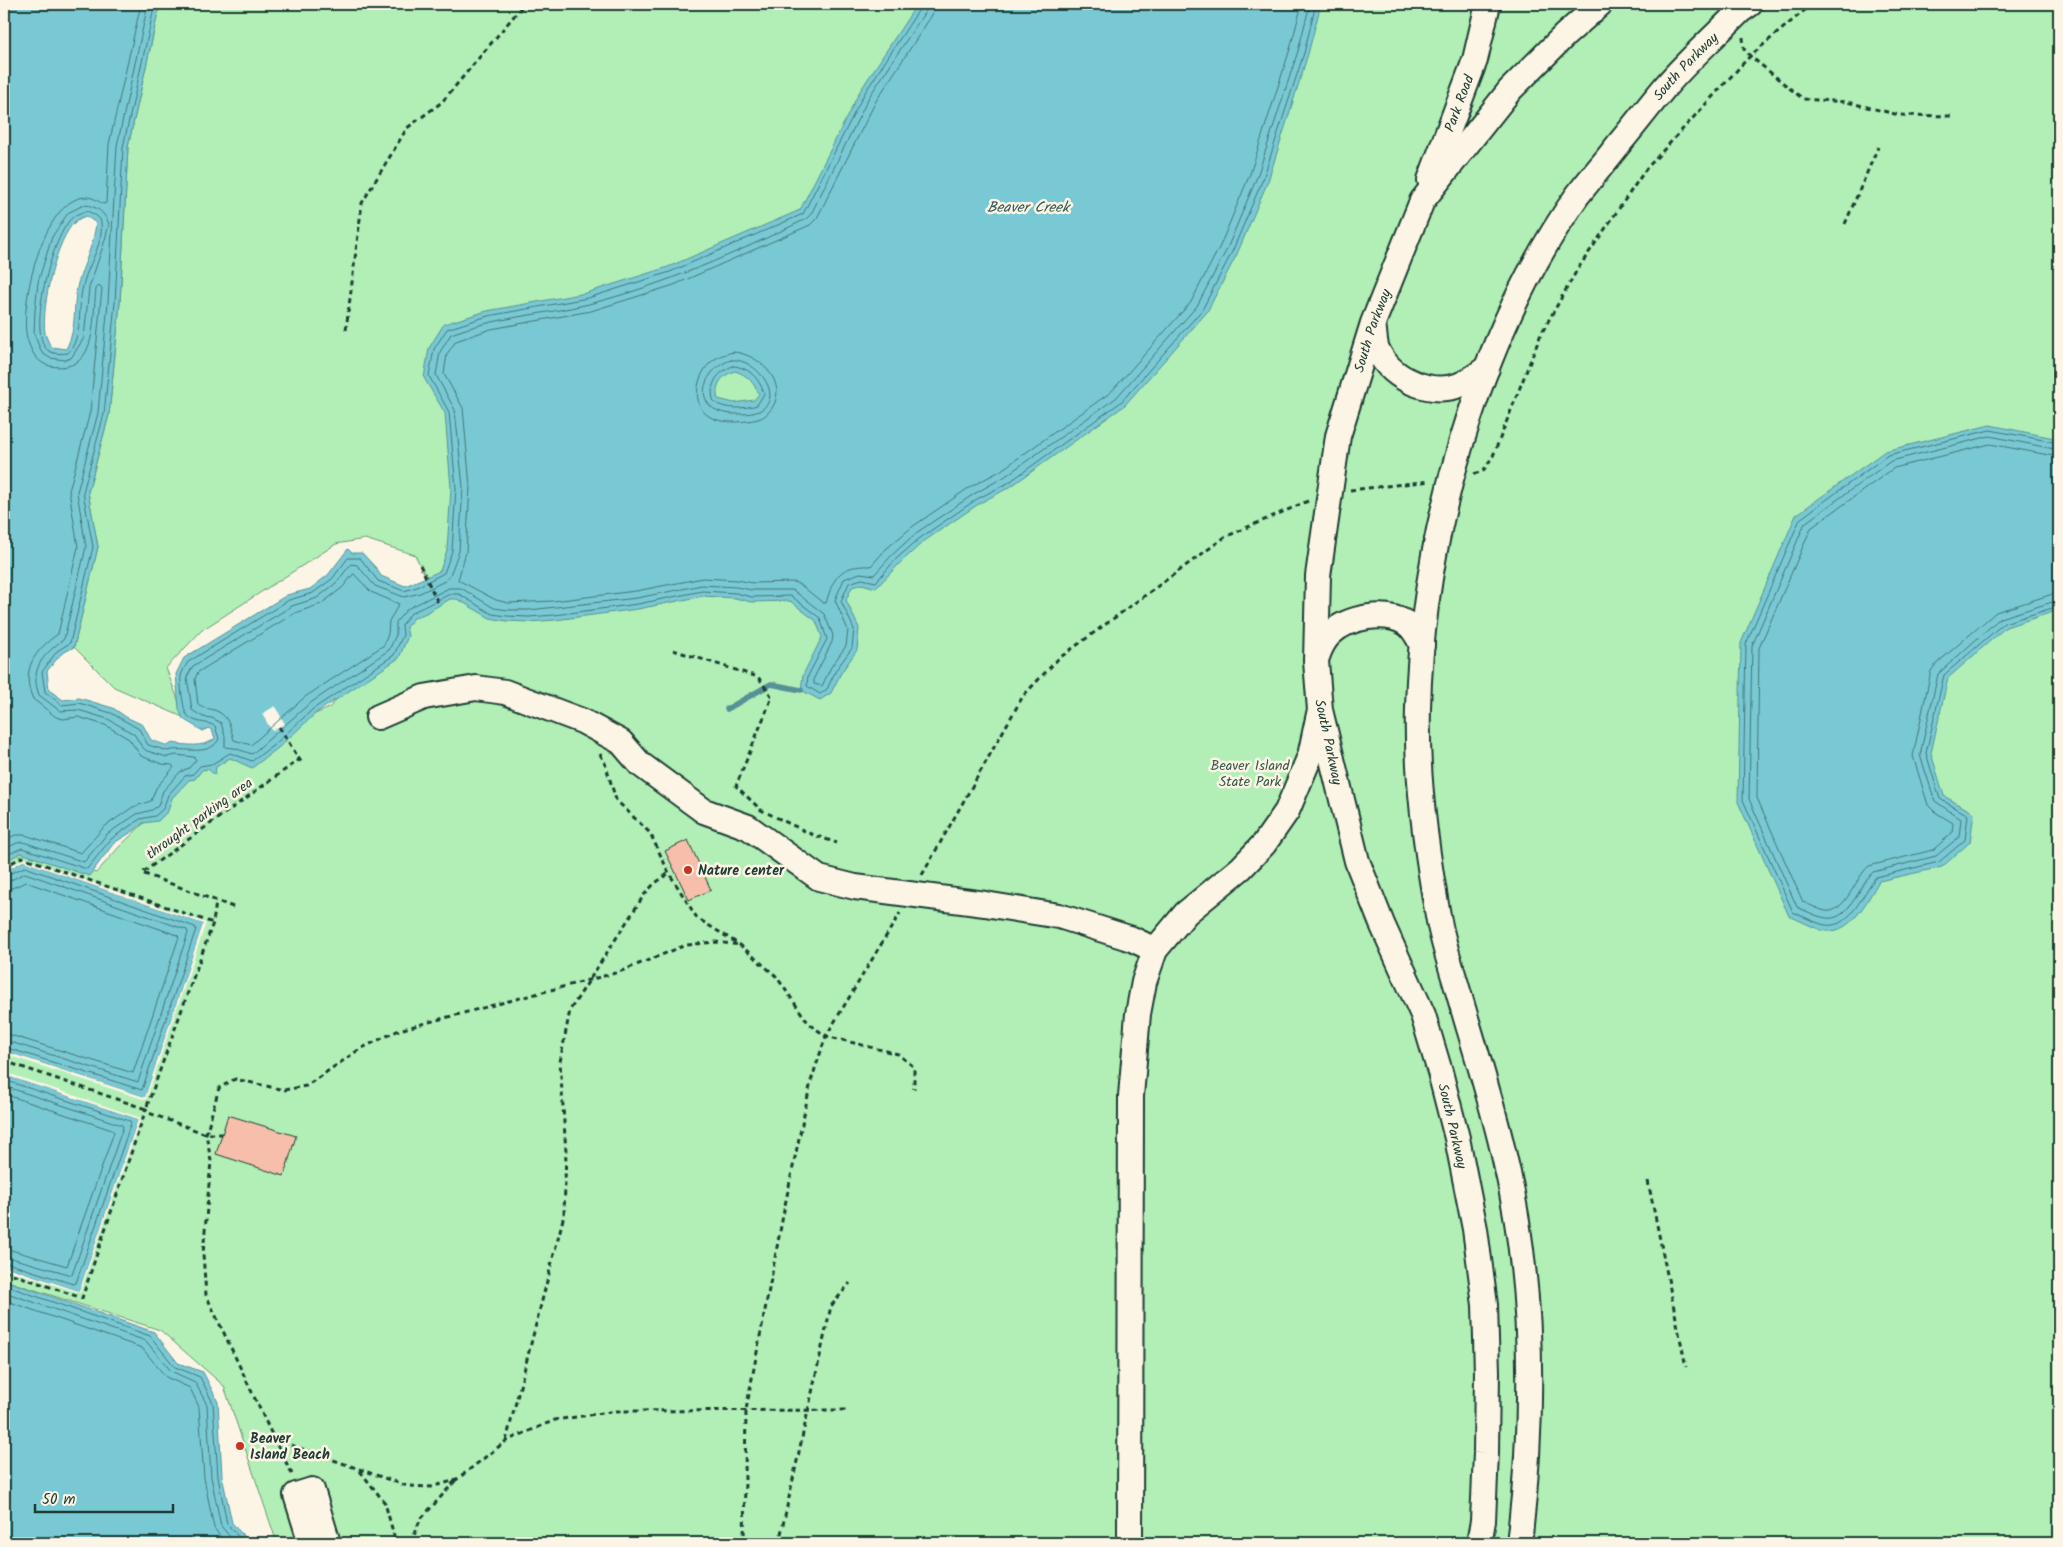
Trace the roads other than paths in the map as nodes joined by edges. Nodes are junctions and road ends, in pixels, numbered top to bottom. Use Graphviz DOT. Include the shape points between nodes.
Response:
graph roads {
  1 [pos="1488,4"];
  2 [pos="1600,4"];
  3 [pos="1745,8"];
  4 [pos="1422,200"];
  5 [pos="1373,323"];
  6 [pos="1487,368"];
  7 [pos="1422,645"];
  8 [pos="1316,661"];
  9 [pos="1320,710"];
  10 [pos="378,717"];
  11 [pos="1155,950"];
  12 [pos="311,1543"];
  13 [pos="328,1543"];
  14 [pos="1130,1543"];
  15 [pos="1479,1543"];
  16 [pos="1519,1543"];
  1 -- 4 [label="street, Park Road" via="1474,60"];
  2 -- 4 [label="street, South Parkway" via="1510,90"];
  3 -- 6 [label="street, South Parkway" via="1666,85 1577,196 1532,269"];
  4 -- 5 [label="street, South Parkway"];
  5 -- 6 [label="street" via="1377,349 1385,363 1403,379 1428,388 1450,387 1463,384"];
  5 -- 8 [label="street, South Parkway" via="1338,436 1328,492 1318,576"];
  6 -- 7 [label="street, South Parkway" via="1450,479 1429,584"];
  7 -- 8 [label="street" via="1406,623 1380,617 1363,618 1348,622 1331,633 1322,643"];
  7 -- 16 [label="street, South Parkway" via="1419,772 1438,915 1504,1152 1514,1202 1526,1300 1530,1350 1528,1454"];
  8 -- 9 [label="street, South Parkway"];
  9 -- 11 [label="street" via="1310,756 1286,811 1264,844 1186,913"];
  9 -- 15 [label="street, South Parkway" via="1358,860 1382,924 1423,1015 1459,1147 1475,1229 1485,1305 1486,1453"];
  10 -- 11 [label="street" via="424,697 476,688 505,692 582,721 621,742 640,764 704,811 748,827 819,878 855,887 1058,916 1132,938"];
  11 -- 14 [label="street" via="1138,1014 1131,1096"];
  12 -- 13 [label="street" via="296,1495 312,1490"];
}
